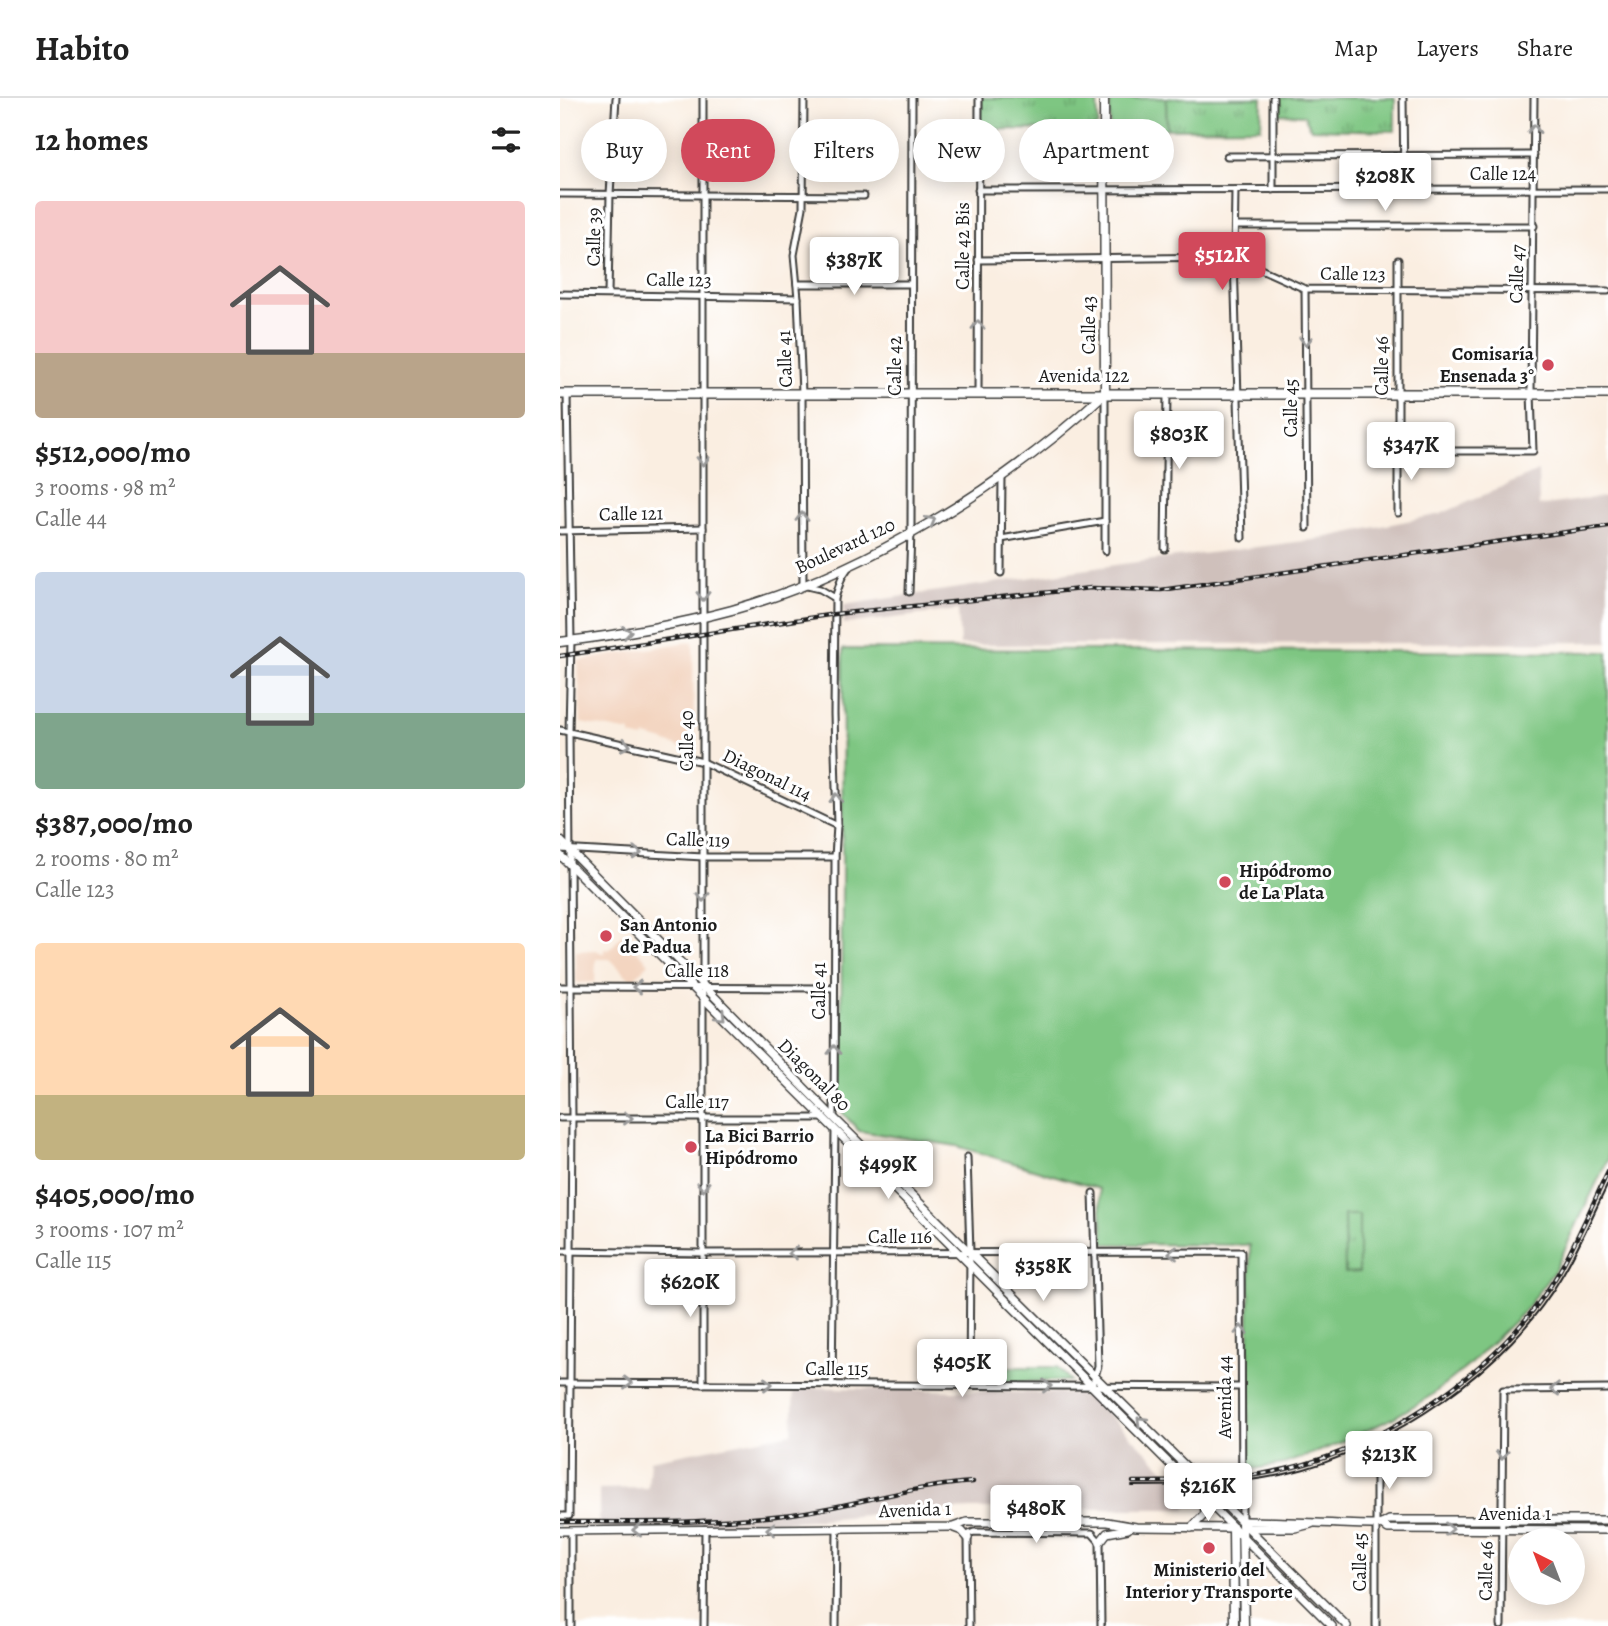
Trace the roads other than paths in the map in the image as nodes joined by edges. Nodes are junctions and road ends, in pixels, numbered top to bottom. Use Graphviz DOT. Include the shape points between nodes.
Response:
graph roads {
  1 [pos="616,98"];
  2 [pos="703,98"];
  3 [pos="804,98"];
  4 [pos="912,98"];
  5 [pos="979,98"];
  6 [pos="1104,98"];
  7 [pos="1273,98"];
  8 [pos="1403,98"];
  9 [pos="1534,98"];
  10 [pos="1273,155"];
  11 [pos="1534,155"];
  12 [pos="1227,156"];
  13 [pos="1404,156"];
  14 [pos="1534,189"];
  15 [pos="1608,189"];
  16 [pos="1104,190"];
  17 [pos="1235,190"];
  18 [pos="1273,190"];
  19 [pos="1404,190"];
  20 [pos="978,191"];
  21 [pos="560,194"];
  22 [pos="610,194"];
  23 [pos="703,194"];
  24 [pos="864,195"];
  25 [pos="803,196"];
  26 [pos="1235,226"];
  27 [pos="1534,226"];
  28 [pos="1104,258"];
  29 [pos="1234,258"];
  30 [pos="978,260"];
  31 [pos="1398,260"];
  32 [pos="797,284"];
  33 [pos="911,284"];
  34 [pos="1305,289"];
  35 [pos="1532,290"];
  36 [pos="1398,291"];
  37 [pos="1608,291"];
  38 [pos="560,294"];
  39 [pos="608,294"];
  40 [pos="703,296"];
  41 [pos="798,298"];
  42 [pos="703,393"];
  43 [pos="802,393"];
  44 [pos="911,393"];
  45 [pos="978,393"];
  46 [pos="1105,393"];
  47 [pos="1307,393"];
  48 [pos="1398,393"];
  49 [pos="1531,393"];
  50 [pos="563,394"];
  51 [pos="1167,394"];
  52 [pos="1237,394"];
  53 [pos="1608,394"];
  54 [pos="1398,451"];
  55 [pos="1002,478"];
  56 [pos="1398,513"];
  57 [pos="1105,520"];
  58 [pos="703,528"];
  59 [pos="1307,528"];
  60 [pos="560,531"];
  61 [pos="569,531"];
  62 [pos="911,532"];
  63 [pos="1242,538"];
  64 [pos="1002,539"];
  65 [pos="1165,549"];
  66 [pos="1105,551"];
  67 [pos="851,563"];
  68 [pos="1001,573"];
  69 [pos="803,585"];
  70 [pos="909,592"];
  71 [pos="835,598"];
  72 [pos="703,617"];
  73 [pos="570,641"];
  74 [pos="560,642"];
  75 [pos="560,730"];
  76 [pos="569,731"];
  77 [pos="703,762"];
  78 [pos="837,826"];
  79 [pos="560,840"];
  80 [pos="560,849"];
  81 [pos="569,849"];
  82 [pos="560,855"];
  83 [pos="703,857"];
  84 [pos="835,857"];
  85 [pos="569,864"];
  86 [pos="704,986"];
  87 [pos="560,987"];
  88 [pos="570,987"];
  89 [pos="692,987"];
  90 [pos="834,988"];
  91 [pos="703,998"];
  92 [pos="560,1118"];
  93 [pos="572,1118"];
  94 [pos="703,1118"];
  95 [pos="822,1118"];
  96 [pos="834,1118"];
  97 [pos="835,1131"];
  98 [pos="967,1157"];
  99 [pos="1093,1193"];
  100 [pos="560,1251"];
  101 [pos="569,1251"];
  102 [pos="960,1252"];
  103 [pos="970,1252"];
  104 [pos="1096,1252"];
  105 [pos="1241,1252"];
  106 [pos="703,1253"];
  107 [pos="834,1253"];
  108 [pos="970,1262"];
  109 [pos="1096,1375"];
  110 [pos="560,1383"];
  111 [pos="570,1383"];
  112 [pos="703,1384"];
  113 [pos="832,1385"];
  114 [pos="969,1385"];
  115 [pos="1092,1386"];
  116 [pos="1107,1386"];
  117 [pos="1240,1387"];
  118 [pos="1608,1389"];
  119 [pos="1376,1457"];
  120 [pos="1203,1498"];
  121 [pos="560,1516"];
  122 [pos="1502,1520"];
  123 [pos="1608,1520"];
  124 [pos="1379,1525"];
  125 [pos="953,1527"];
  126 [pos="1136,1527"];
  127 [pos="837,1528"];
  128 [pos="1191,1528"];
  129 [pos="1242,1528"];
  130 [pos="705,1529"];
  131 [pos="1502,1529"];
  132 [pos="1608,1530"];
  133 [pos="560,1531"];
  134 [pos="571,1531"];
  135 [pos="968,1538"];
  136 [pos="1100,1542"];
  137 [pos="571,1626"];
  138 [pos="704,1626"];
  139 [pos="836,1626"];
  140 [pos="969,1626"];
  141 [pos="1101,1626"];
  142 [pos="1234,1626"];
  143 [pos="1244,1626"];
  144 [pos="1332,1626"];
  145 [pos="1347,1626"];
  146 [pos="1376,1626"];
  147 [pos="1501,1626"];
  1 -- 22 [label="street, Calle 39"];
  2 -- 23 [label="street, Calle 40"];
  3 -- 25 [label="street, Calle 41"];
  4 -- 33 [label="street, Calle 42"];
  5 -- 20 [label="street, Calle 42 Bis"];
  6 -- 16 [label="main road, Calle 43"];
  7 -- 10 [label="street"];
  8 -- 13 [label="street"];
  11 -- 9 [label="street, Calle 47, one-way"];
  10 -- 12 [label="street"];
  10 -- 13 [label="street"];
  10 -- 18 [label="street"];
  11 -- 13 [label="street"];
  11 -- 14 [label="street, Calle 47"];
  13 -- 19 [label="street"];
  14 -- 15 [label="street, Calle 124"];
  14 -- 19 [label="street, Calle 124"];
  14 -- 27 [label="street, Calle 47"];
  16 -- 17 [label="street, Calle 124"];
  16 -- 20 [label="street, Calle 124"];
  16 -- 28 [label="main road, Calle 43"];
  17 -- 18 [label="street, Calle 124"];
  17 -- 26 [label="street"];
  18 -- 19 [label="street, Calle 124"];
  20 -- 30 [label="street, Calle 42 Bis"];
  21 -- 22 [label="street"];
  22 -- 23 [label="street"];
  22 -- 39 [label="street, Calle 39"];
  23 -- 25 [label="street"];
  23 -- 40 [label="street, Calle 40"];
  24 -- 25 [label="street"];
  25 -- 32 [label="street, Calle 41" via="794,247"];
  26 -- 27 [label="street"];
  26 -- 29 [label="street"];
  27 -- 35 [label="street, Calle 47"];
  28 -- 29 [label="street, Calle 123"];
  28 -- 30 [label="street, Calle 123"];
  28 -- 46 [label="main road, Calle 43"];
  29 -- 34 [label="street, Calle 123"];
  29 -- 52 [label="street"];
  45 -- 30 [label="street, Calle 42 Bis, one-way"];
  31 -- 36 [label="street, Calle 46"];
  32 -- 33 [label="street"];
  32 -- 41 [label="street, Calle 41"];
  33 -- 44 [label="street, Calle 42"];
  34 -- 36 [label="street, Calle 123"];
  34 -- 47 [label="street, Calle 45, one-way"];
  35 -- 36 [label="street, Calle 123"];
  35 -- 37 [label="street, Calle 123"];
  35 -- 49 [label="street, Calle 47"];
  36 -- 48 [label="street, Calle 46"];
  38 -- 39 [label="street, Calle 123"];
  39 -- 40 [label="street, Calle 123"];
  40 -- 41 [label="street, Calle 123"];
  40 -- 42 [label="street, Calle 40"];
  41 -- 43 [label="street, Calle 41"];
  42 -- 43 [label="highway, Avenida 122"];
  42 -- 50 [label="highway, Avenida 122"];
  42 -- 58 [label="street, Calle 40, one-way"];
  43 -- 44 [label="highway, Avenida 122"];
  69 -- 43 [label="street, Calle 41, one-way"];
  44 -- 45 [label="highway, Avenida 122"];
  44 -- 62 [label="street, Calle 42"];
  45 -- 46 [label="highway, Avenida 122"];
  46 -- 51 [label="highway, Avenida 122"];
  46 -- 55 [label="main road, Boulevard 120"];
  46 -- 57 [label="street, Calle 43"];
  47 -- 48 [label="highway, Avenida 122"];
  47 -- 52 [label="highway, Avenida 122"];
  47 -- 59 [label="street, Calle 45"];
  48 -- 49 [label="highway, Avenida 122"];
  48 -- 54 [label="street, Calle 46"];
  49 -- 53 [label="highway, Avenida 122"];
  49 -- 54 [label="street, Calle 47" via="1533,451"];
  50 -- 61 [label="street"];
  51 -- 52 [label="highway, Avenida 122"];
  51 -- 65 [label="street"];
  52 -- 63 [label="street"];
  54 -- 56 [label="street, Calle 46"];
  62 -- 55 [label="main road, Boulevard 120, one-way"];
  55 -- 64 [label="street"];
  57 -- 64 [label="street"];
  57 -- 66 [label="street, Calle 43"];
  58 -- 61 [label="street, Calle 121"];
  58 -- 72 [label="street, Calle 40, one-way"];
  60 -- 61 [label="street, Calle 121"];
  61 -- 73 [label="street"];
  62 -- 67 [label="main road, Boulevard 120"];
  62 -- 70 [label="street, Calle 42"];
  64 -- 68 [label="street"];
  67 -- 69 [label="main road, Boulevard 120"];
  67 -- 71 [label="street, Calle 41"];
  69 -- 71 [label="street"];
  69 -- 72 [label="main road, Boulevard 120"];
  78 -- 71 [label="street, Calle 41, one-way"];
  73 -- 72 [label="main road, Boulevard 120, one-way"];
  72 -- 77 [label="street, Calle 40"];
  73 -- 74 [label="main road, Boulevard 120"];
  73 -- 76 [label="street"];
  75 -- 76 [label="street, Diagonal 114"];
  76 -- 77 [label="street, Diagonal 114, one-way"];
  76 -- 81 [label="street"];
  77 -- 78 [label="street, Diagonal 114"];
  77 -- 83 [label="street, Calle 40"];
  78 -- 84 [label="street, Calle 41"];
  79 -- 81 [label="main road, Diagonal 80"];
  80 -- 81 [label="street, Calle 119"];
  81 -- 83 [label="street, Calle 119, one-way"];
  81 -- 85 [label="street"];
  81 -- 86 [label="main road, Diagonal 80"];
  82 -- 85 [label="main road, Diagonal 80"];
  83 -- 84 [label="street, Calle 119"];
  83 -- 86 [label="street, Calle 40, one-way"];
  84 -- 90 [label="street, Calle 41"];
  85 -- 88 [label="street"];
  85 -- 89 [label="main road, Diagonal 80"];
  86 -- 89 [label="street, Calle 118"];
  86 -- 90 [label="street, Calle 118"];
  86 -- 91 [label="street, Calle 40"];
  86 -- 96 [label="main road, Diagonal 80"];
  87 -- 88 [label="street, Calle 118"];
  89 -- 88 [label="street, Calle 118, one-way"];
  88 -- 93 [label="street"];
  89 -- 91 [label="main road, Diagonal 80"];
  96 -- 90 [label="street, Calle 41, one-way"];
  91 -- 94 [label="street, Calle 40"];
  91 -- 95 [label="main road, Diagonal 80, one-way"];
  92 -- 93 [label="street, Calle 117"];
  93 -- 94 [label="street, Calle 117, one-way"];
  93 -- 101 [label="street"];
  94 -- 95 [label="street, Calle 117"];
  94 -- 106 [label="street, Calle 40, one-way"];
  95 -- 96 [label="street, Calle 117"];
  95 -- 97 [label="main road, Diagonal 80"];
  96 -- 97 [label="street, Calle 41"];
  96 -- 103 [label="main road, Diagonal 80"];
  97 -- 102 [label="main road, Diagonal 80"];
  97 -- 107 [label="street, Calle 41"];
  98 -- 103 [label="street"];
  99 -- 104 [label="street"];
  100 -- 101 [label="street, Calle 116"];
  101 -- 106 [label="street, Calle 116"];
  101 -- 111 [label="street"];
  102 -- 103 [label="street, Calle 116"];
  102 -- 107 [label="street, Calle 116"];
  102 -- 108 [label="main road, Diagonal 80"];
  103 -- 104 [label="street, Calle 116"];
  103 -- 108 [label="street"];
  103 -- 109 [label="main road, Diagonal 80"];
  105 -- 104 [label="street, Calle 116, one-way"];
  104 -- 109 [label="street"];
  117 -- 105 [label="street, Avenida 44, one-way"];
  107 -- 106 [label="street, Calle 116, one-way"];
  106 -- 112 [label="street, Calle 40"];
  107 -- 113 [label="street, Calle 41"];
  108 -- 114 [label="street"];
  108 -- 115 [label="main road, Diagonal 80"];
  109 -- 115 [label="street"];
  109 -- 116 [label="main road, Diagonal 80"];
  110 -- 111 [label="street, Calle 115"];
  111 -- 112 [label="street, Calle 115, one-way"];
  111 -- 121 [label="street" via="569,1516"];
  112 -- 113 [label="street, Calle 115, one-way"];
  113 -- 114 [label="street, Calle 115"];
  114 -- 115 [label="street, Calle 115, one-way"];
  115 -- 116 [label="street, Calle 115"];
  115 -- 120 [label="main road, Diagonal 80"];
  116 -- 117 [label="street, Calle 115"];
  129 -- 116 [label="main road, Diagonal 80, one-way"];
  117 -- 129 [label="street, Avenida 44"];
  118 -- 122 [label="street, Calle 46, one-way" via="1503,1390"];
  119 -- 124 [label="street, Calle 45"];
  120 -- 128 [label="main road" via="1205,1514"];
  120 -- 129 [label="main road, Diagonal 80"];
  122 -- 123 [label="main road, Avenida 1"];
  122 -- 124 [label="main road, Avenida 1" via="1390,1520"];
  122 -- 131 [label="street, Calle 46"];
  124 -- 129 [label="main road, Avenida 1" via="1294,1520"];
  124 -- 131 [label="main road, Avenida 1, one-way" via="1388,1529"];
  124 -- 146 [label="street, Calle 45"];
  125 -- 126 [label="main road, Avenida 1" via="967,1522 1107,1522"];
  125 -- 127 [label="main road, Avenida 1"];
  125 -- 135 [label="main road"];
  126 -- 128 [label="main road, Avenida 1"];
  126 -- 136 [label="main road" via="1108,1532"];
  127 -- 130 [label="main road, Avenida 1, one-way"];
  127 -- 139 [label="street"];
  128 -- 129 [label="main road, Avenida 1"];
  129 -- 142 [label="main road, Avenida 44"];
  129 -- 143 [label="main road, Avenida 44"];
  129 -- 144 [label="main road, Diagonal 80"];
  129 -- 145 [label="main road, Diagonal 80"];
  130 -- 134 [label="main road, Avenida 1, one-way"];
  130 -- 138 [label="street"];
  131 -- 132 [label="main road, Avenida 1"];
  131 -- 147 [label="street, Calle 46"];
  133 -- 134 [label="main road, Avenida 1"];
  134 -- 137 [label="street"];
  135 -- 136 [label="street, Avenida 1" via="974,1531 1090,1532"];
  135 -- 140 [label="street"];
  136 -- 141 [label="street"];
}
